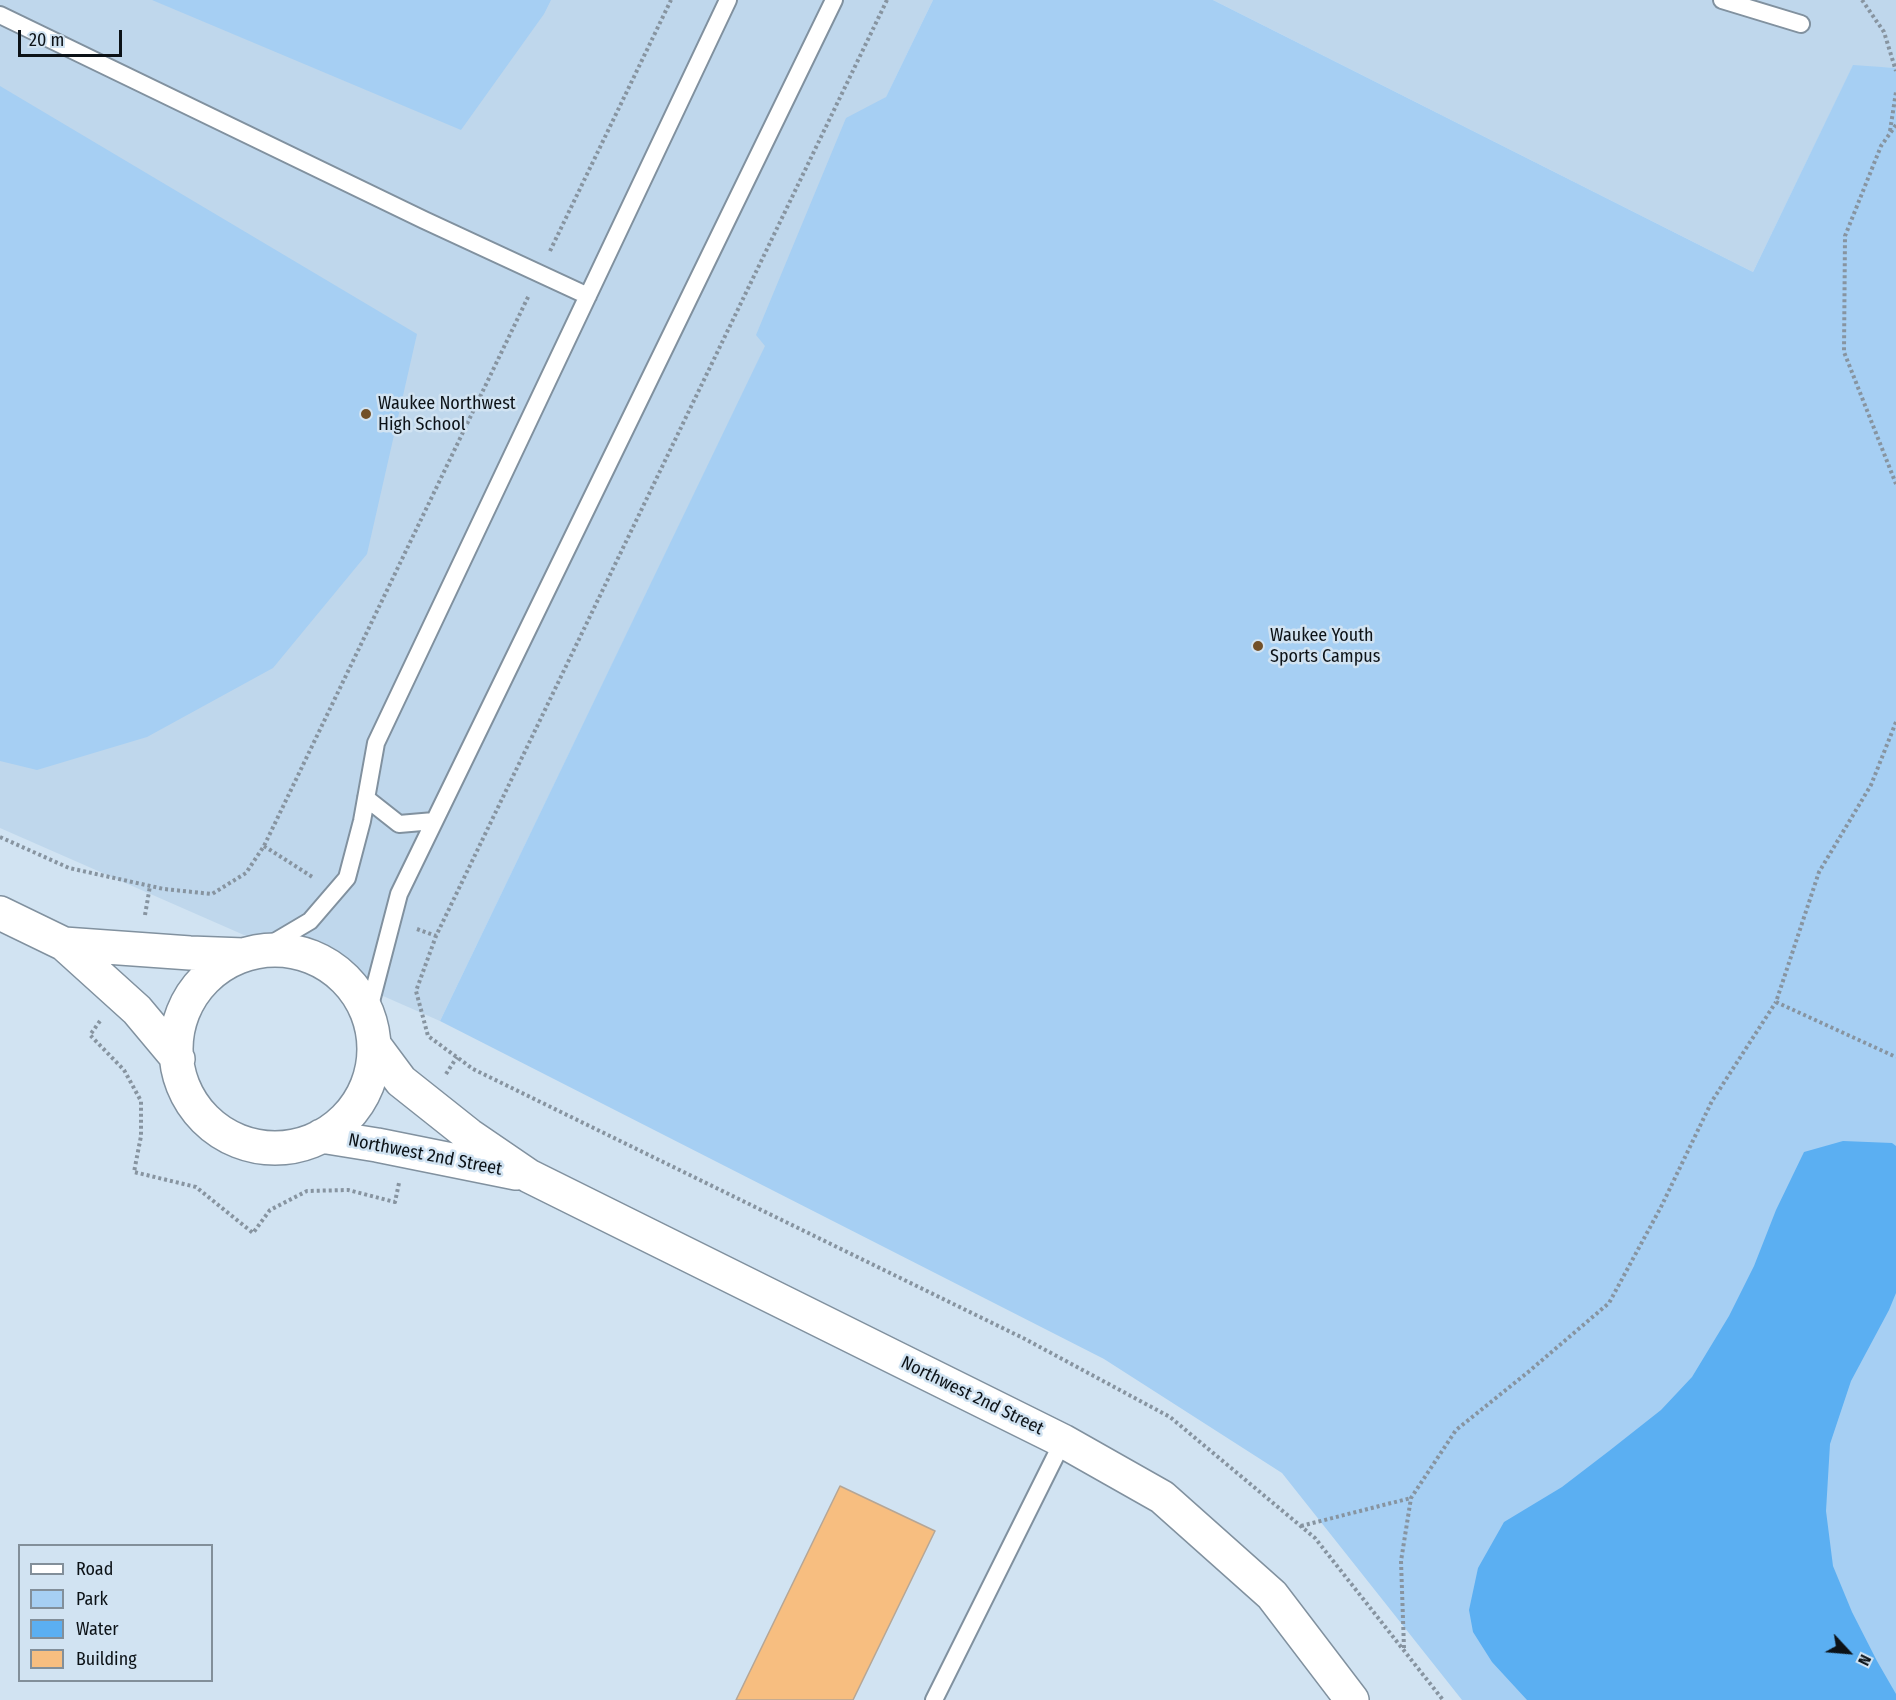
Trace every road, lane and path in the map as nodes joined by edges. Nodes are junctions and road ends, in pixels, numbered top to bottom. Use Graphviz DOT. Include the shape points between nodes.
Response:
graph roads {
  1 [pos="671,0"];
  2 [pos="728,0"];
  3 [pos="834,0"];
  4 [pos="887,0"];
  5 [pos="1722,0"];
  6 [pos="1862,0"];
  7 [pos="0,15"];
  8 [pos="1801,24"];
  9 [pos="1896,71"];
  10 [pos="1896,92"];
  11 [pos="1896,125"];
  12 [pos="1889,135"];
  13 [pos="540,273"];
  14 [pos="588,296"];
  15 [pos="1896,484"];
  16 [pos="1896,722"];
  17 [pos="366,798"];
  18 [pos="434,821"];
  19 [pos="0,837"];
  20 [pos="0,913"];
  21 [pos="64,944"];
  22 [pos="254,952"];
  23 [pos="1776,1002"];
  24 [pos="368,1013"];
  25 [pos="90,1035"];
  26 [pos="375,1046"];
  27 [pos="1896,1057"];
  28 [pos="178,1059"];
  29 [pos="321,1136"];
  30 [pos="530,1176"];
  31 [pos="395,1202"];
  32 [pos="1064,1441"];
  33 [pos="1411,1498"];
  34 [pos="1300,1526"];
  35 [pos="1404,1649"];
  36 [pos="934,1700"];
  37 [pos="1352,1700"];
  38 [pos="1443,1700"];
  1 -- 13 [label="path"];
  2 -- 14 [label="lane"];
  3 -- 18 [label="lane"];
  4 -- 34 [label="path" via="436,936 416,991 428,1036 473,1069 1025,1339 1170,1418"];
  5 -- 8 [label="lane"];
  6 -- 9 [label="path" via="1884,32"];
  7 -- 13 [label="lane"];
  10 -- 12 [label="path"];
  11 -- 12 [label="path"];
  12 -- 15 [label="path" via="1845,236 1844,352"];
  13 -- 14 [label="lane"];
  13 -- 19 [label="path" via="264,846 246,873 212,894 164,889 69,868"];
  14 -- 17 [label="lane" via="376,743"];
  16 -- 23 [label="path" via="1871,786 1819,872"];
  17 -- 18 [label="lane" via="399,824"];
  17 -- 22 [label="lane" via="347,878 310,921"];
  18 -- 24 [label="lane" via="399,894"];
  20 -- 21 [label="street, Northwest 2nd Street"];
  21 -- 22 [label="street, Northwest 2nd Street" via="190,953"];
  21 -- 28 [label="street, Northwest 2nd Street" via="136,1010"];
  22 -- 24 [label="street, Northwest 2nd Street" via="295,951 326,963 351,984"];
  22 -- 28 [label="street, Northwest 2nd Street" via="230,960 203,981 185,1007 177,1038"];
  23 -- 27 [label="path"];
  23 -- 33 [label="path" via="1712,1101 1610,1303 1456,1430"];
  24 -- 26 [label="street, Northwest 2nd Street"];
  25 -- 31 [label="path" via="124,1070 141,1101 141,1137 134,1172 196,1187 253,1233 270,1210 307,1191 348,1190"];
  26 -- 29 [label="street, Northwest 2nd Street" via="370,1079 354,1108"];
  26 -- 30 [label="street, Northwest 2nd Street" via="400,1081"];
  28 -- 29 [label="street, Northwest 2nd Street" via="191,1100 212,1125 239,1141 270,1148 302,1144"];
  29 -- 30 [label="street, Northwest 2nd Street"];
  30 -- 32 [label="street, Northwest 2nd Street"];
  32 -- 36 [label="lane"];
  32 -- 37 [label="street, Northwest 2nd Street" via="1162,1497 1272,1595"];
  33 -- 34 [label="path"];
  33 -- 35 [label="path" via="1401,1561"];
  34 -- 35 [label="path" via="1315,1538"];
  35 -- 38 [label="path"];
}
